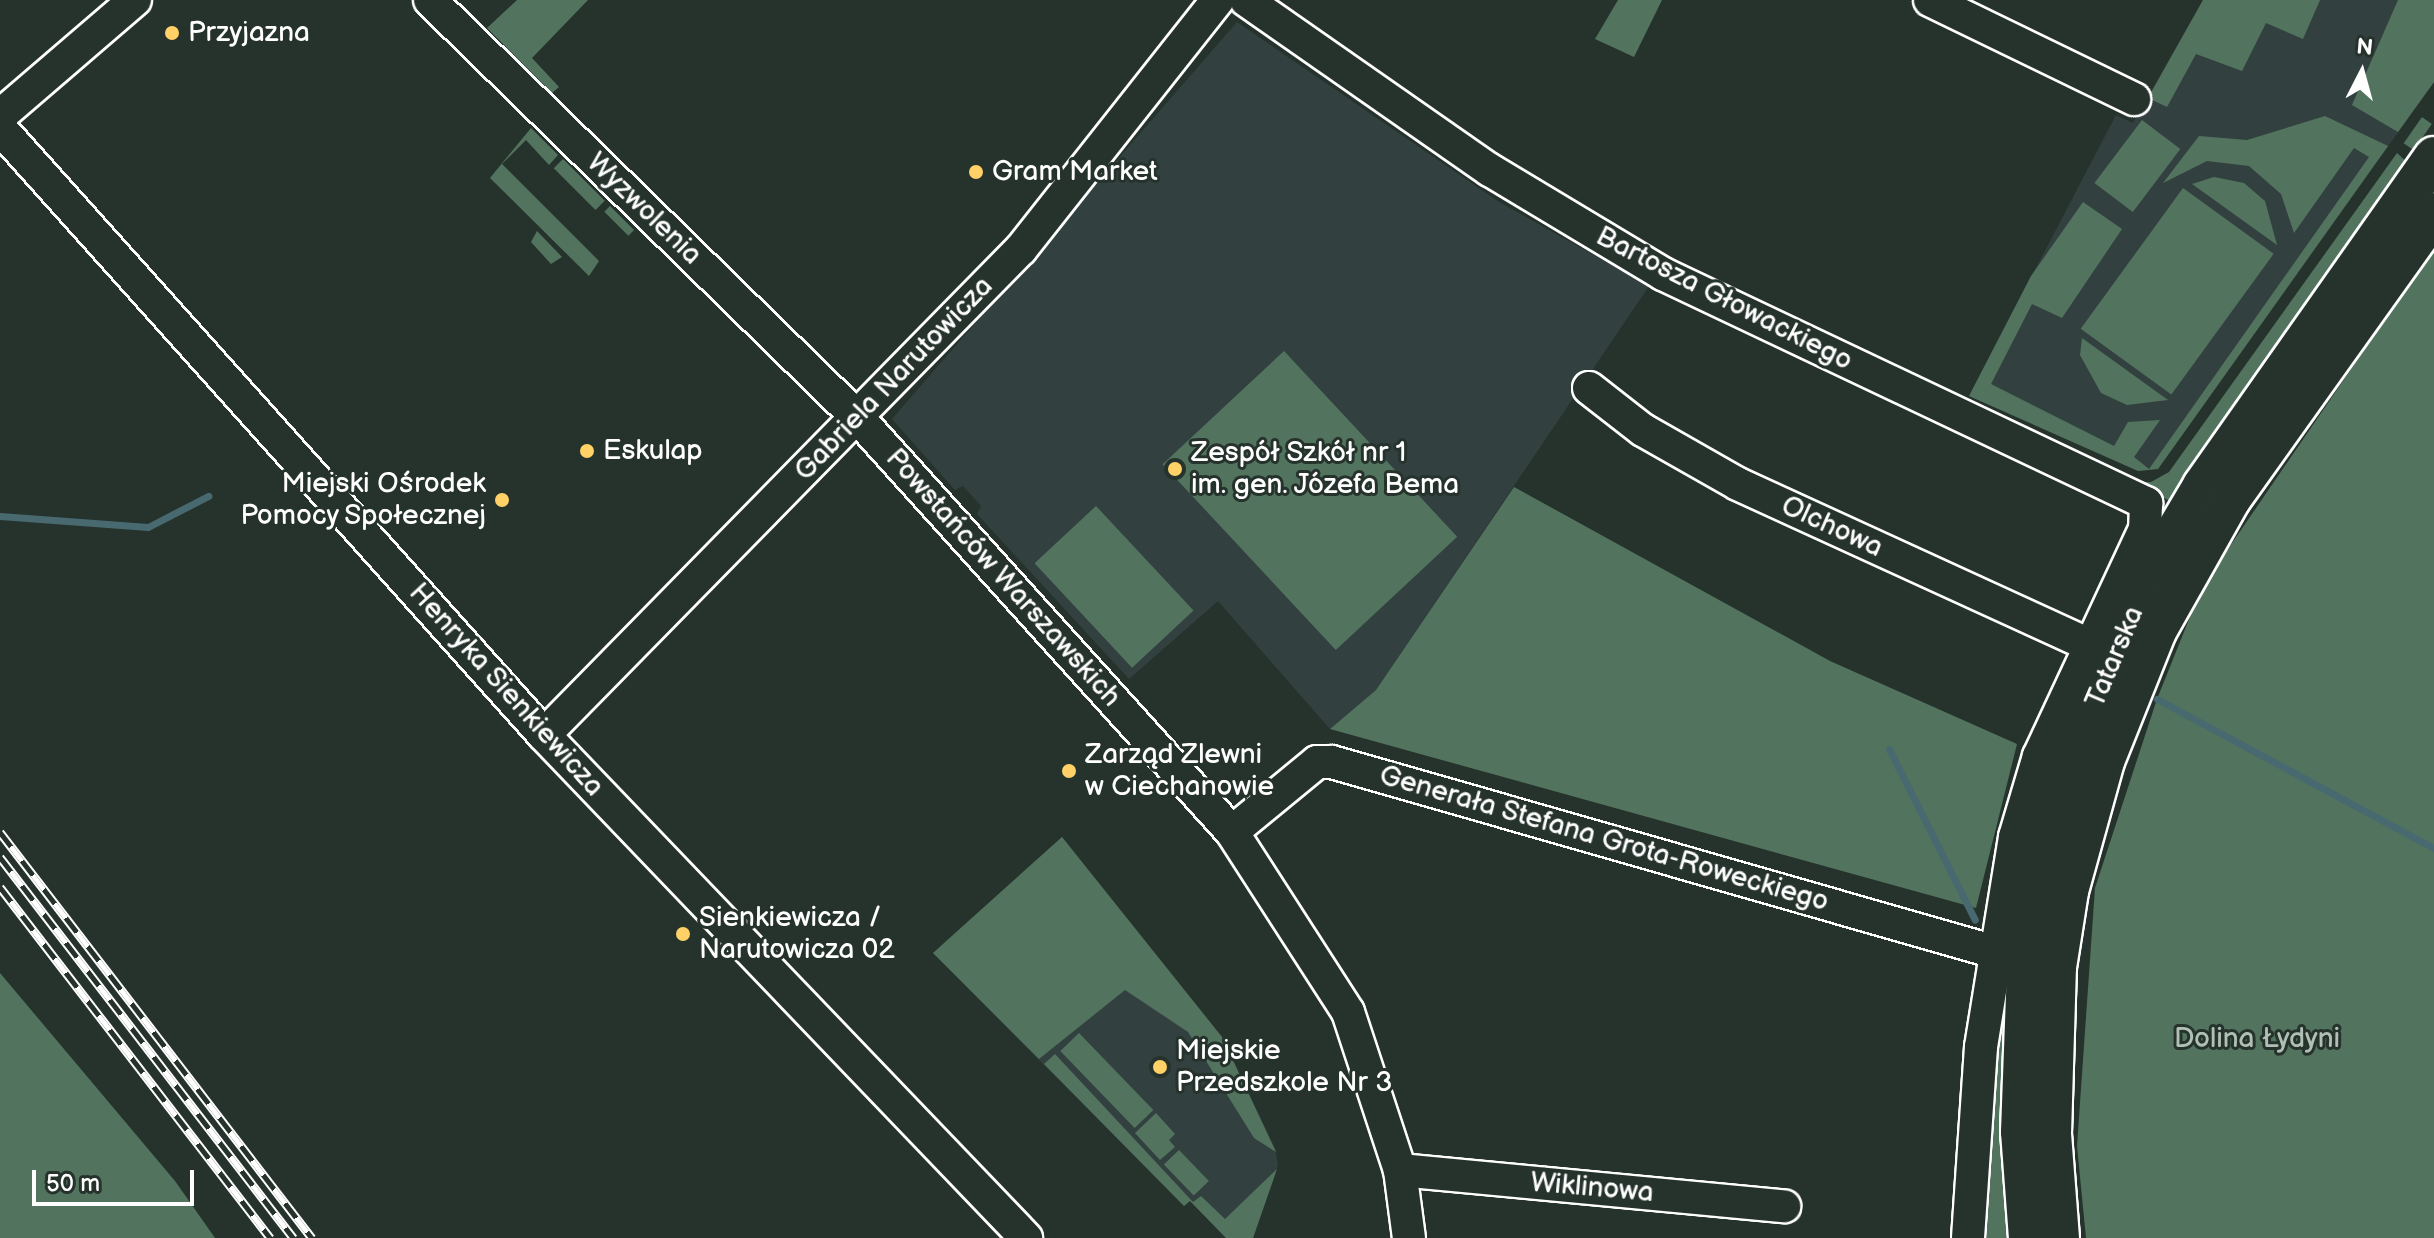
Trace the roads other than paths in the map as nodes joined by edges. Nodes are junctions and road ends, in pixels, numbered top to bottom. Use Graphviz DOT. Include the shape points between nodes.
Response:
graph roads {
  1 [pos="135,0"];
  2 [pos="430,0"];
  3 [pos="1218,0"];
  4 [pos="1246,0"];
  5 [pos="1930,0"];
  6 [pos="2134,99"];
  7 [pos="0,116"];
  8 [pos="0,128"];
  9 [pos="2434,157"];
  10 [pos="2434,213"];
  11 [pos="1589,388"];
  12 [pos="858,418"];
  13 [pos="2146,503"];
  14 [pos="2088,644"];
  15 [pos="544,735"];
  16 [pos="1232,832"];
  17 [pos="1995,952"];
  18 [pos="1400,1170"];
  19 [pos="1784,1206"];
  20 [pos="1026,1238"];
  21 [pos="1409,1238"];
  22 [pos="1968,1238"];
  23 [pos="2029,1238"];
  24 [pos="2059,1238"];
  1 -- 7 [label="street"];
  2 -- 12 [label="street, Wyzwolenia"];
  3 -- 12 [label="street, Gabriela Narutowicza" via="1021,249"];
  4 -- 13 [label="street, Bartosza Głowackiego" via="1490,170 1663,274"];
  5 -- 6 [label="street"];
  8 -- 15 [label="street, Henryka Sienkiewicza"];
  9 -- 23 [label="main road, Tatarska" via="2203,486 2148,582 2075,752 2038,886 2027,965 2021,1132"];
  10 -- 24 [label="main road, Tatarska" via="2217,521 2156,631 2104,761 2068,891 2056,967 2051,1134"];
  11 -- 14 [label="street, Olchowa" via="1643,430 1738,484"];
  12 -- 15 [label="street, Gabriela Narutowicza"];
  12 -- 16 [label="street, Powstańców Warszawskich"];
  13 -- 14 [label="street, Tatarska" via="2145,529"];
  14 -- 17 [label="street, Tatarska" via="2019,823"];
  15 -- 20 [label="street, Henryka Sienkiewicza"];
  16 -- 17 [label="street, Generała Stefana Grota-Roweckiego" via="1317,762 1332,762"];
  16 -- 18 [label="street, Powstańców Warszawskich" via="1348,1012"];
  17 -- 22 [label="street, Tatarska"];
  18 -- 19 [label="street, Wiklinowa"];
  18 -- 21 [label="street, Powstańców Warszawskich"];
}
